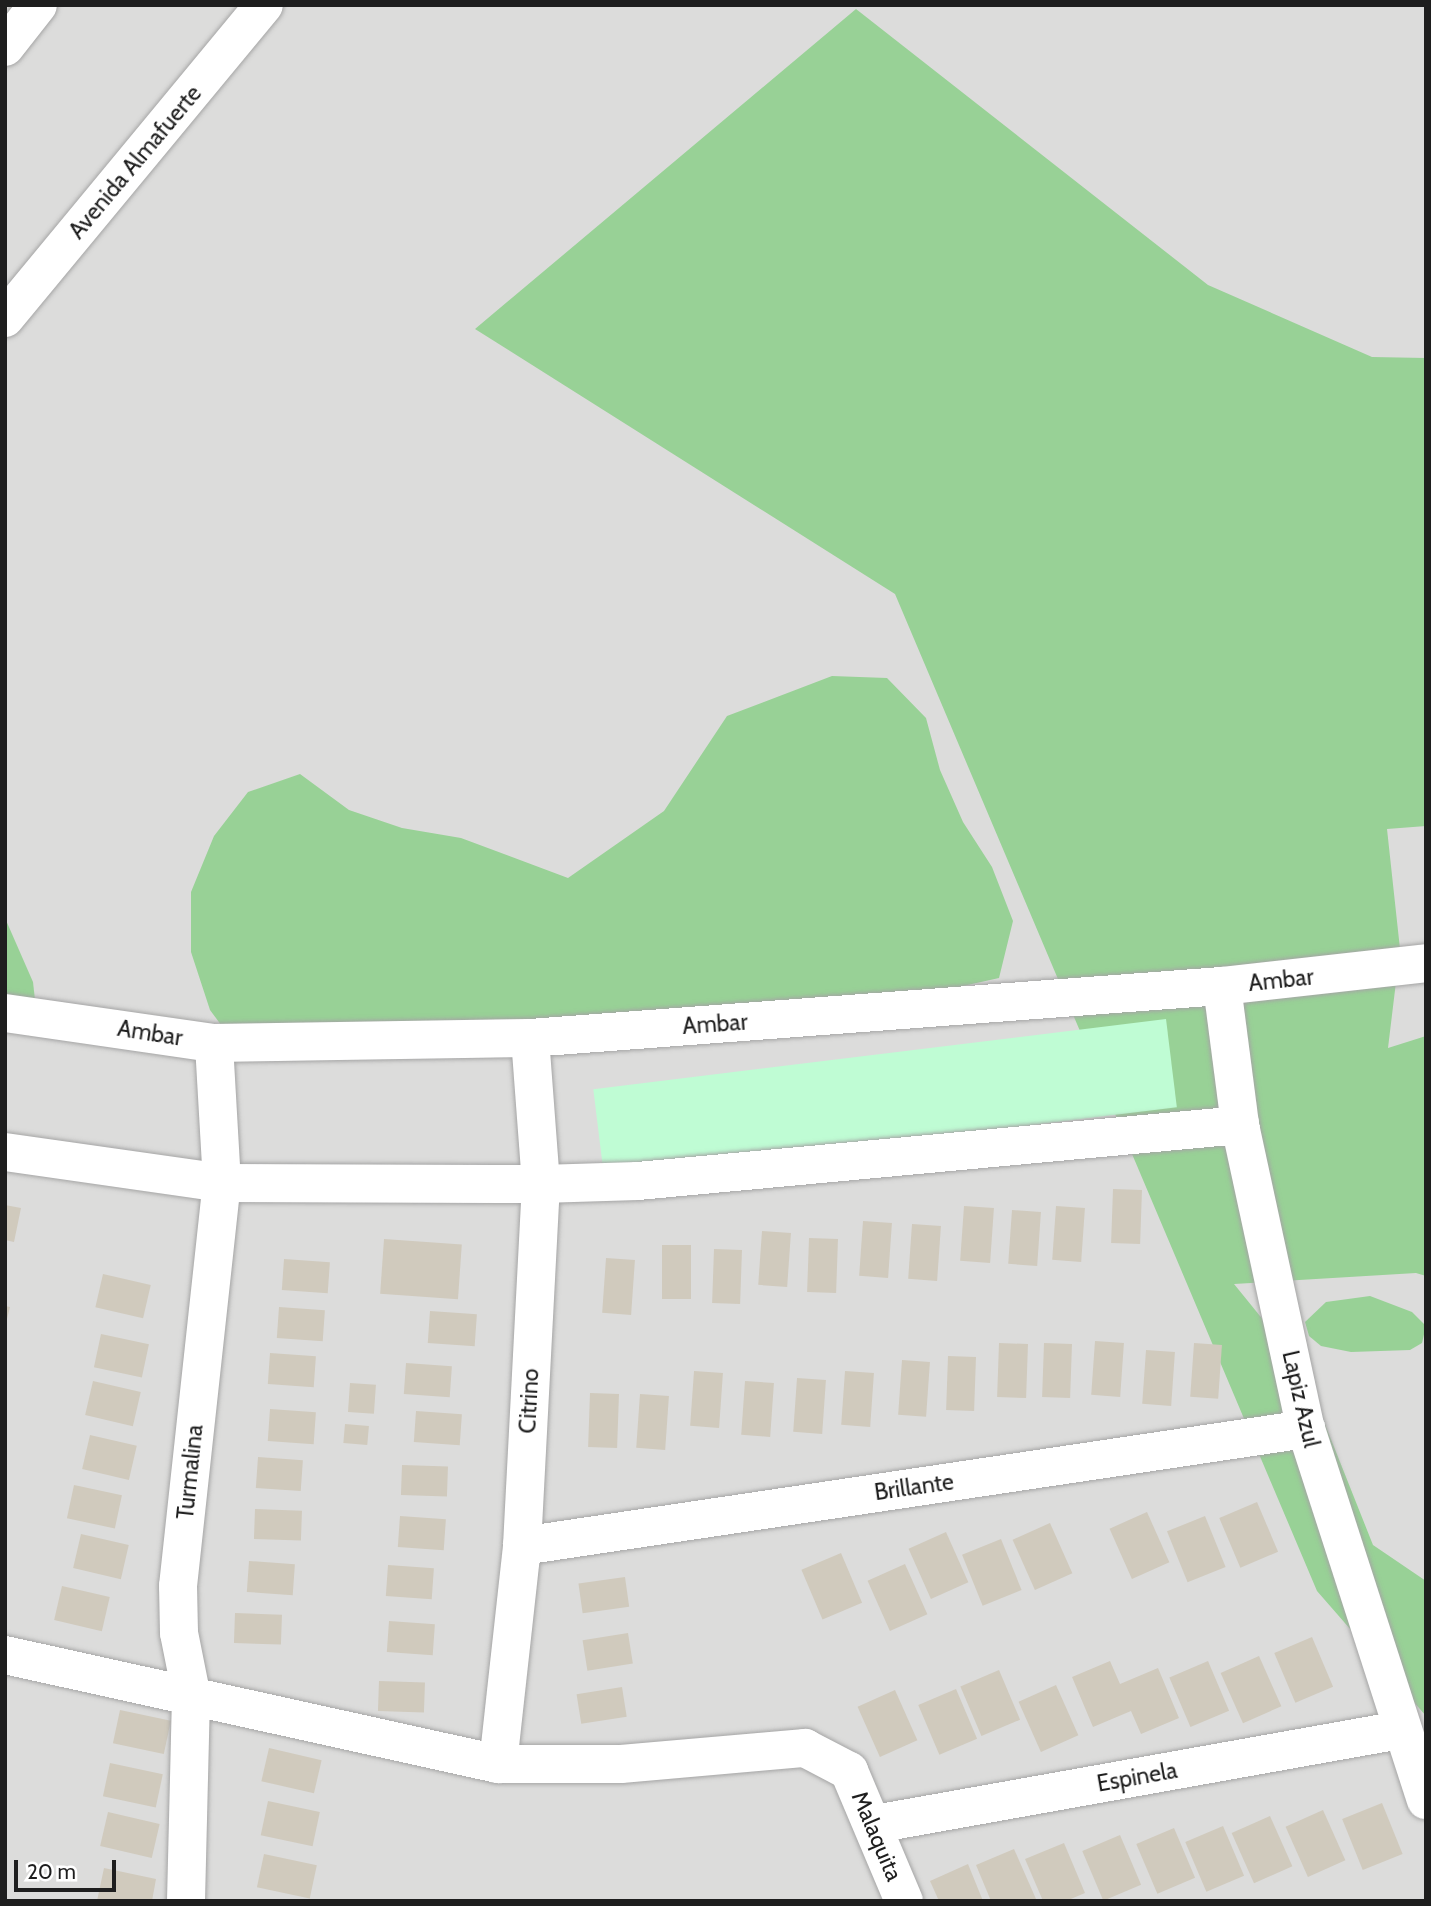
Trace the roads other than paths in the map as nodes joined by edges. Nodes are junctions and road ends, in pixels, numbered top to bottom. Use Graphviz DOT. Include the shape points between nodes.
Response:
graph roads {
  1 [pos="38,5"];
  2 [pos="264,5"];
  3 [pos="5,47"];
  4 [pos="5,318"];
  5 [pos="1426,963"];
  6 [pos="1222,986"];
  7 [pos="5,1013"];
  8 [pos="530,1038"];
  9 [pos="215,1043"];
  10 [pos="1240,1125"];
  11 [pos="5,1152"];
  12 [pos="222,1183"];
  13 [pos="541,1184"];
  14 [pos="1306,1429"];
  15 [pos="522,1546"];
  16 [pos="5,1655"];
  17 [pos="191,1693"];
  18 [pos="1400,1730"];
  19 [pos="498,1764"];
  20 [pos="1426,1800"];
  21 [pos="875,1824"];
  22 [pos="186,1901"];
  23 [pos="904,1901"];
  1 -- 3 [label="street"];
  2 -- 4 [label="street, Avenida Almafuerte"];
  5 -- 6 [label="street, Ambar"];
  6 -- 8 [label="street, Ambar"];
  6 -- 10 [label="street, Lapiz Azul"];
  7 -- 9 [label="street, Ambar"];
  8 -- 9 [label="street, Ambar"];
  8 -- 13 [label="street, Citrino"];
  9 -- 12 [label="street, Turmalina"];
  10 -- 13 [label="street" via="638,1181"];
  10 -- 14 [label="street, Lapiz Azul"];
  11 -- 12 [label="street"];
  12 -- 13 [label="street"];
  12 -- 17 [label="street, Turmalina" via="178,1586 179,1633"];
  13 -- 15 [label="street, Citrino"];
  14 -- 15 [label="street, Brillante"];
  14 -- 18 [label="street, Lapiz Azul"];
  15 -- 19 [label="street, Citrino"];
  16 -- 17 [label="street"];
  17 -- 19 [label="street"];
  17 -- 22 [label="street, Turmalina"];
  18 -- 20 [label="street, Lapiz Azul"];
  18 -- 21 [label="street, Espinela"];
  19 -- 21 [label="street, Malaquita" via="621,1764 805,1748 849,1771"];
  21 -- 23 [label="street, Malaquita"];
}
